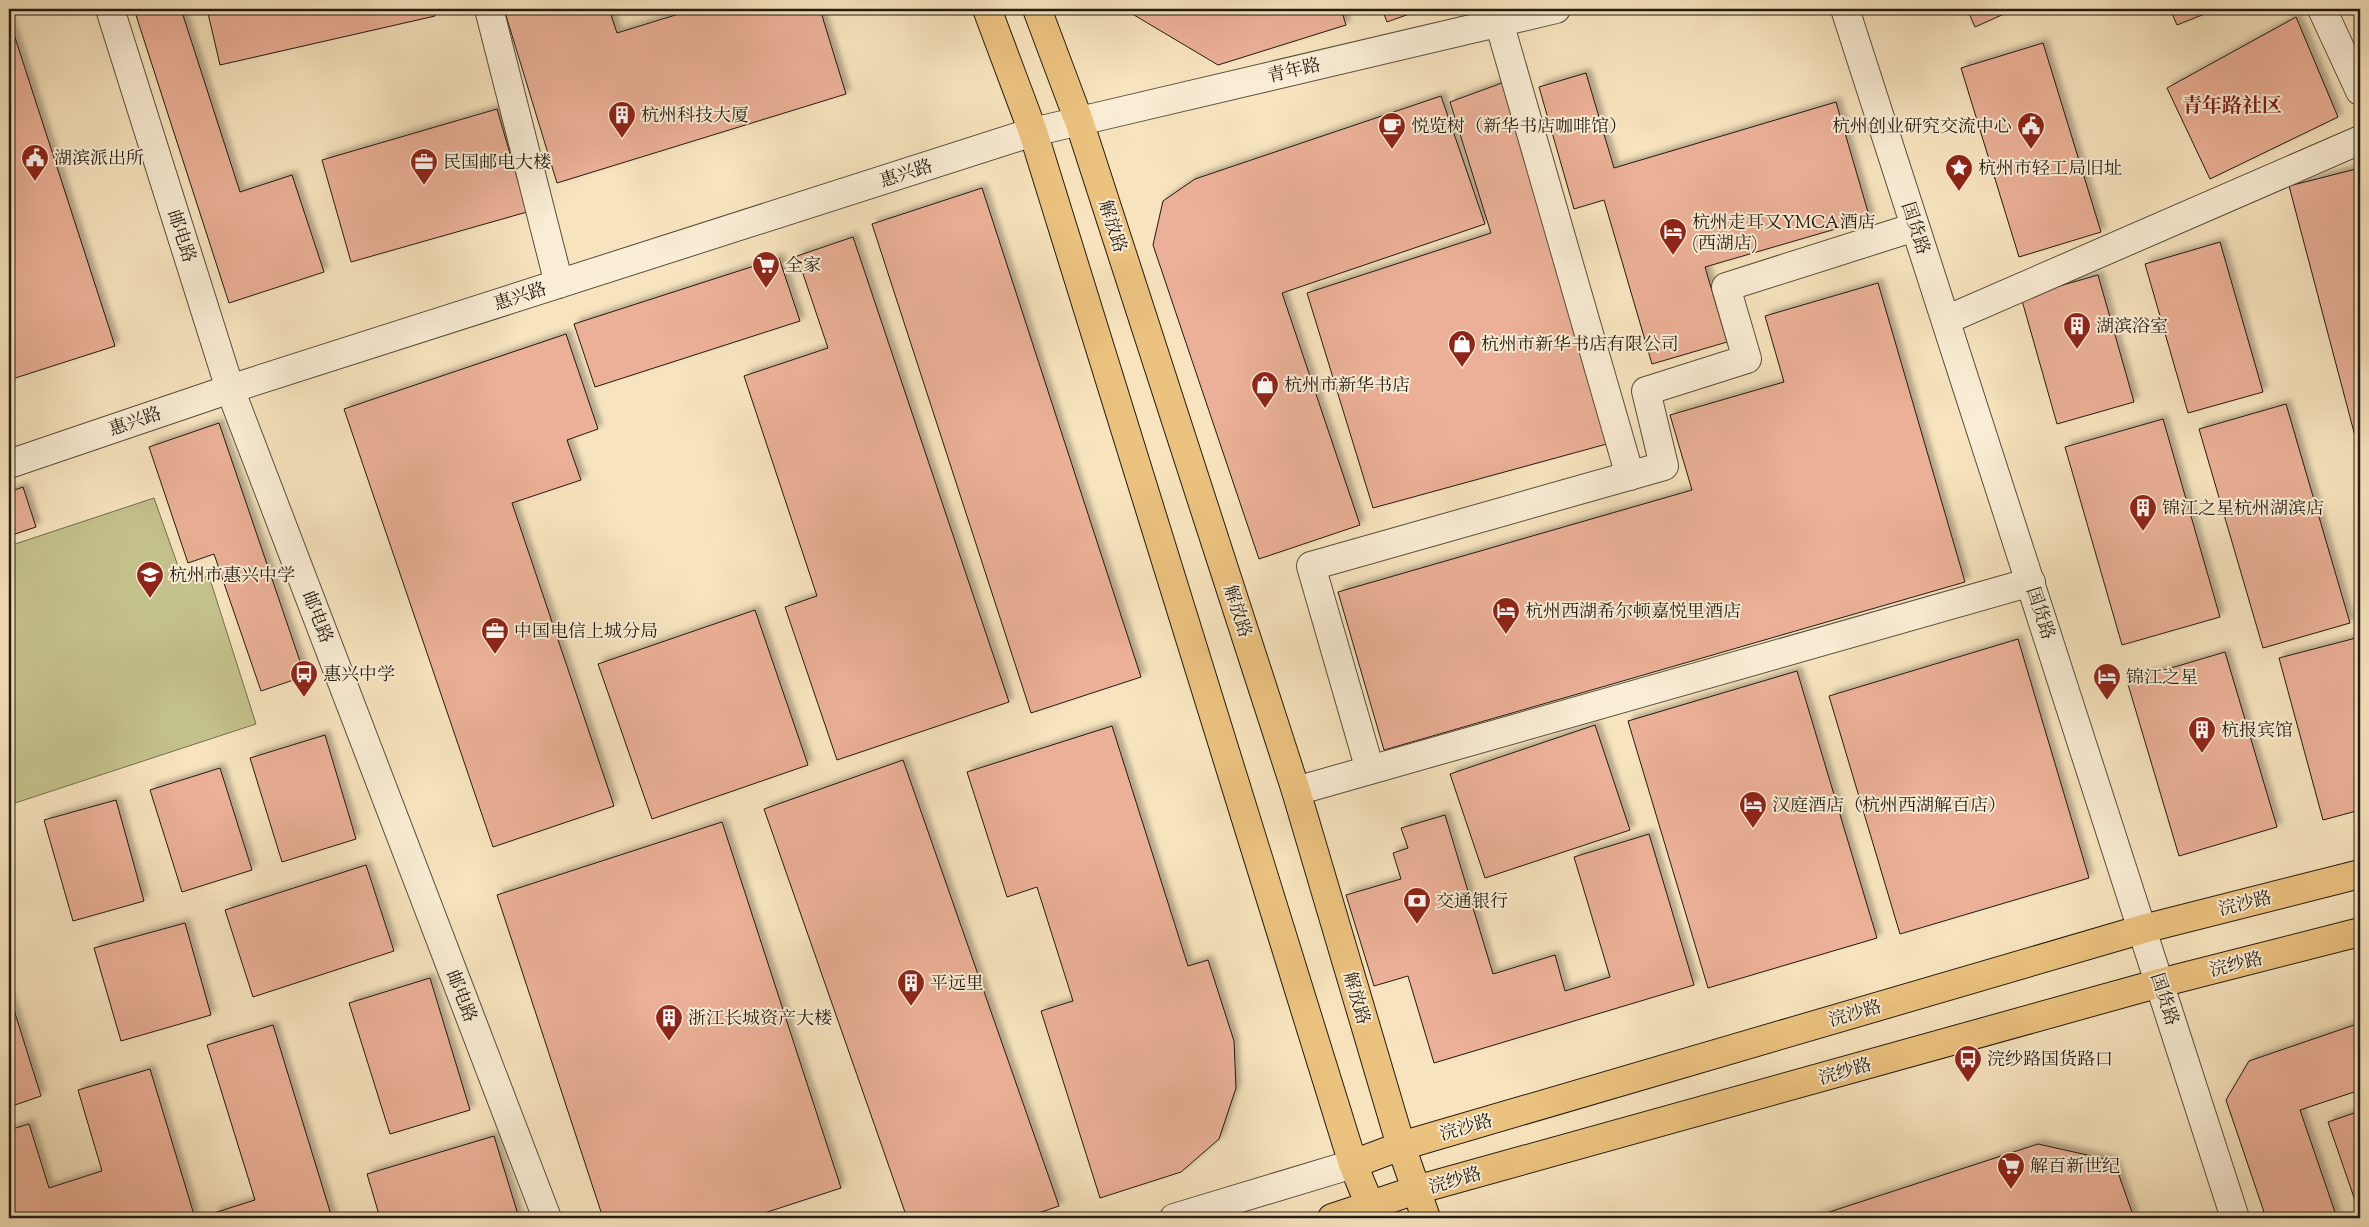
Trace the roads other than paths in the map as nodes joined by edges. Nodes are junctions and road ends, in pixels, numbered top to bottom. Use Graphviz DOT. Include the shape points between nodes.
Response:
graph roads {
  1 [pos="110,9"];
  2 [pos="489,9"];
  3 [pos="987,9"];
  4 [pos="1037,9"];
  5 [pos="1556,9"];
  6 [pos="1845,9"];
  7 [pos="2322,9"];
  8 [pos="1499,22"];
  9 [pos="2360,91"];
  10 [pos="1079,121"];
  11 [pos="1033,132"];
  12 [pos="2360,140"];
  13 [pos="1915,227"];
  14 [pos="558,284"];
  15 [pos="1946,320"];
  16 [pos="230,389"];
  17 [pos="9,462"];
  18 [pos="1630,476"];
  19 [pos="2031,582"];
  20 [pos="1370,770"];
  21 [pos="1296,791"];
  22 [pos="2360,874"];
  23 [pos="2143,929"];
  24 [pos="2360,932"];
  25 [pos="2160,983"];
  26 [pos="1401,1146"];
  27 [pos="1353,1164"];
  28 [pos="1416,1190"];
  29 [pos="1373,1213"];
  30 [pos="547,1218"];
  31 [pos="1174,1218"];
  32 [pos="1332,1218"];
  33 [pos="1426,1218"];
  34 [pos="2235,1218"];
  1 -- 16 [label="street, 邮电路"];
  2 -- 14 [label="street"];
  3 -- 11 [label="main road"];
  4 -- 10 [label="main road, 解放路"];
  5 -- 8 [label="street, 青年路"];
  6 -- 13 [label="street, 国货路"];
  7 -- 9 [label="street"];
  8 -- 10 [label="street, 青年路"];
  8 -- 18 [label="street"];
  10 -- 11 [label="street, 青年路"];
  10 -- 21 [label="main road, 解放路"];
  11 -- 14 [label="street, 惠兴路"];
  11 -- 27 [label="main road"];
  12 -- 15 [label="street"];
  13 -- 15 [label="street, 国货路"];
  13 -- 18 [label="street" via="1726,287 1747,359 1646,391 1664,466"];
  14 -- 16 [label="street, 惠兴路"];
  15 -- 19 [label="street, 国货路"];
  16 -- 17 [label="street, 惠兴路"];
  16 -- 30 [label="street, 邮电路"];
  18 -- 20 [label="street" via="1311,566"];
  19 -- 20 [label="street"];
  19 -- 23 [label="street, 国货路"];
  20 -- 21 [label="street"];
  21 -- 26 [label="main road, 解放路"];
  22 -- 23 [label="main road, 浣沙路"];
  23 -- 25 [label="street, 国货路"];
  23 -- 26 [label="main road, 浣沙路"];
  24 -- 25 [label="main road, 浣纱路"];
  25 -- 28 [label="main road, 浣纱路"];
  25 -- 34 [label="street, 国货路"];
  26 -- 27 [label="main road, 浣沙路"];
  26 -- 28 [label="main road, 解放路"];
  27 -- 29 [label="main road"];
  27 -- 31 [label="street"];
  28 -- 29 [label="main road, 浣纱路"];
  28 -- 33 [label="main road, 解放路"];
  29 -- 32 [label="main road, 浣纱路"];
}
